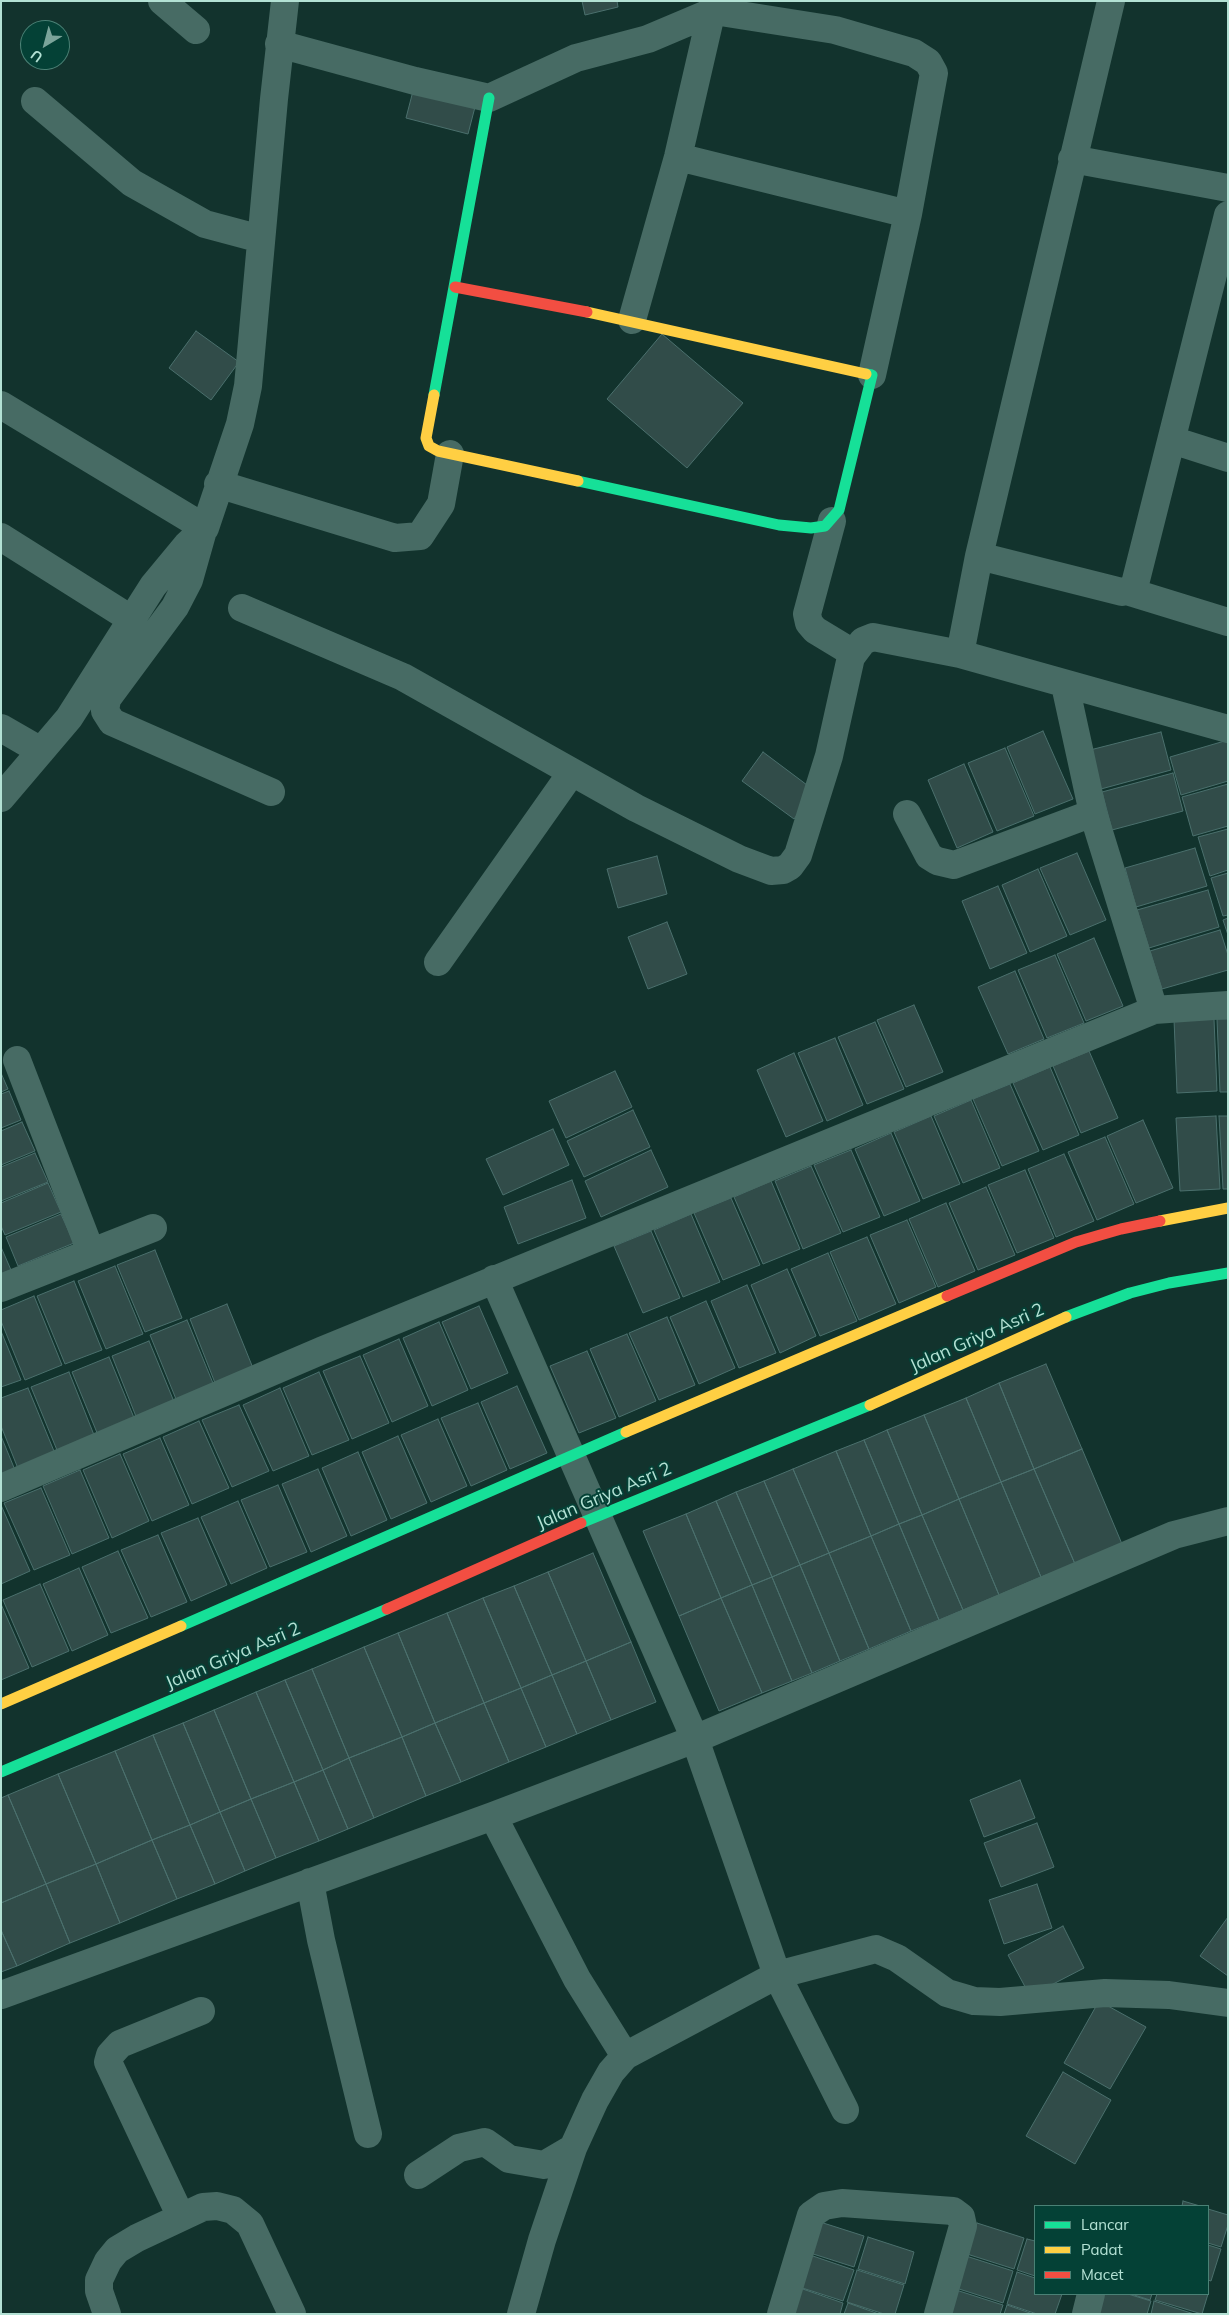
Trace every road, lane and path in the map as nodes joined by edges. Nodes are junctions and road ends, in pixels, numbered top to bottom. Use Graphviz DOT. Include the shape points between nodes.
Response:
graph roads {
  1 [pos="162,1"];
  2 [pos="285,1"];
  3 [pos="1111,1"];
  4 [pos="714,6"];
  5 [pos="196,30"];
  6 [pos="279,44"];
  7 [pos="490,98"];
  8 [pos="35,101"];
  9 [pos="678,157"];
  10 [pos="1072,159"];
  11 [pos="1228,188"];
  12 [pos="908,214"];
  13 [pos="1228,215"];
  14 [pos="261,239"];
  15 [pos="455,287"];
  16 [pos="632,320"];
  17 [pos="872,375"];
  18 [pos="1,405"];
  19 [pos="1172,440"];
  20 [pos="450,454"];
  21 [pos="1228,458"];
  22 [pos="218,484"];
  23 [pos="832,520"];
  24 [pos="203,531"];
  25 [pos="1,538"];
  26 [pos="979,556"];
  27 [pos="1127,591"];
  28 [pos="242,608"];
  29 [pos="131,619"];
  30 [pos="1228,622"];
  31 [pos="853,653"];
  32 [pos="960,654"];
  33 [pos="1064,685"];
  34 [pos="1,728"];
  35 [pos="1228,729"];
  36 [pos="41,751"];
  37 [pos="572,772"];
  38 [pos="272,792"];
  39 [pos="1,798"];
  40 [pos="1094,813"];
  41 [pos="907,814"];
  42 [pos="438,962"];
  43 [pos="1228,1005"];
  44 [pos="1154,1010"];
  45 [pos="17,1060"];
  46 [pos="1228,1208"];
  47 [pos="153,1228"];
  48 [pos="91,1252"];
  49 [pos="1228,1273"];
  50 [pos="494,1279"];
  51 [pos="1,1288"];
  52 [pos="573,1460"];
  53 [pos="1,1488"];
  54 [pos="596,1513"];
  55 [pos="1228,1521"];
  56 [pos="1,1704"];
  57 [pos="695,1739"];
  58 [pos="1,1772"];
  59 [pos="493,1816"];
  60 [pos="310,1882"];
  61 [pos="777,1976"];
  62 [pos="1,1995"];
  63 [pos="1228,2003"];
  64 [pos="201,2011"];
  65 [pos="625,2056"];
  66 [pos="845,2110"];
  67 [pos="368,2134"];
  68 [pos="573,2148"];
  69 [pos="418,2174"];
  70 [pos="181,2217"];
  71 [pos="1091,2295"];
  72 [pos="107,2314"];
  73 [pos="292,2314"];
  74 [pos="521,2314"];
  75 [pos="782,2314"];
  76 [pos="938,2314"];
  77 [pos="1086,2314"];
  1 -- 5 [label="street"];
  2 -- 6 [label="street"];
  3 -- 10 [label="street"];
  4 -- 7 [label="street" via="648,39 576,58"];
  4 -- 9 [label="street"];
  4 -- 12 [label="street" via="835,30 914,53 928,62 934,72"];
  6 -- 7 [label="street" via="415,82"];
  6 -- 14 [label="street"];
  7 -- 15 [label="street"];
  8 -- 14 [label="street" via="132,183 204,224"];
  9 -- 12 [label="street"];
  9 -- 16 [label="street"];
  10 -- 11 [label="street"];
  10 -- 26 [label="street"];
  12 -- 17 [label="street"];
  13 -- 19 [label="street"];
  14 -- 22 [label="street" via="248,386 240,424"];
  15 -- 16 [label="street"];
  15 -- 20 [label="street" via="426,438 432,448"];
  16 -- 17 [label="street"];
  17 -- 23 [label="street" via="844,492"];
  18 -- 24 [label="street"];
  19 -- 21 [label="street"];
  19 -- 27 [label="street" via="1135,584"];
  20 -- 22 [label="street" via="441,504 420,536 394,538"];
  20 -- 23 [label="street" via="779,525 811,528 825,526"];
  22 -- 24 [label="street"];
  23 -- 31 [label="street" via="807,614 815,630"];
  24 -- 29 [label="street" via="153,586"];
  24 -- 38 [label="street" via="189,580 174,607 107,699 105,711 112,722"];
  25 -- 29 [label="street"];
  26 -- 27 [label="street"];
  26 -- 32 [label="street"];
  27 -- 30 [label="street"];
  28 -- 37 [label="street" via="403,677"];
  29 -- 36 [label="street" via="69,718"];
  31 -- 32 [label="street" via="863,641 873,637"];
  31 -- 37 [label="street" via="829,756 798,855 790,866 782,870 771,871 739,860"];
  32 -- 33 [label="street"];
  33 -- 35 [label="street"];
  33 -- 40 [label="street"];
  34 -- 36 [label="street"];
  36 -- 39 [label="street"];
  37 -- 42 [label="street"];
  40 -- 41 [label="street" via="954,865 929,856"];
  40 -- 44 [label="street"];
  43 -- 44 [label="street"];
  44 -- 50 [label="street"];
  45 -- 48 [label="street"];
  46 -- 52 [label="street" via="1121,1228 1076,1242 922,1304"];
  47 -- 48 [label="street"];
  48 -- 51 [label="street"];
  49 -- 54 [label="street, Jalan Griya Asri 2" via="1130,1293 1072,1314 898,1393"];
  50 -- 52 [label="street"];
  50 -- 53 [label="street"];
  52 -- 54 [label="street"];
  52 -- 56 [label="street"];
  54 -- 57 [label="street"];
  54 -- 58 [label="street, Jalan Griya Asri 2" via="447,1584"];
  55 -- 57 [label="street" via="1174,1535"];
  57 -- 59 [label="street"];
  57 -- 61 [label="street"];
  59 -- 60 [label="street"];
  59 -- 65 [label="street" via="577,1979"];
  60 -- 62 [label="street"];
  60 -- 67 [label="street"];
  61 -- 63 [label="street" via="876,1949 897,1958 947,1993 974,2001 1000,2002 1105,1993 1169,1995"];
  61 -- 65 [label="street"];
  61 -- 66 [label="street"];
  64 -- 70 [label="street" via="120,2044 108,2062"];
  65 -- 68 [label="street" via="603,2084"];
  68 -- 69 [label="street" via="544,2165 509,2159 485,2142 459,2148"];
  68 -- 74 [label="street"];
  70 -- 72 [label="street" via="117,2250 108,2261 99,2280 99,2291"];
  70 -- 73 [label="street" via="203,2207 217,2206 233,2210 242,2217 250,2224"];
  71 -- 77 [label="street"];
  75 -- 76 [label="street" via="810,2215 824,2206 842,2203 954,2211 961,2216 964,2226"];
}
